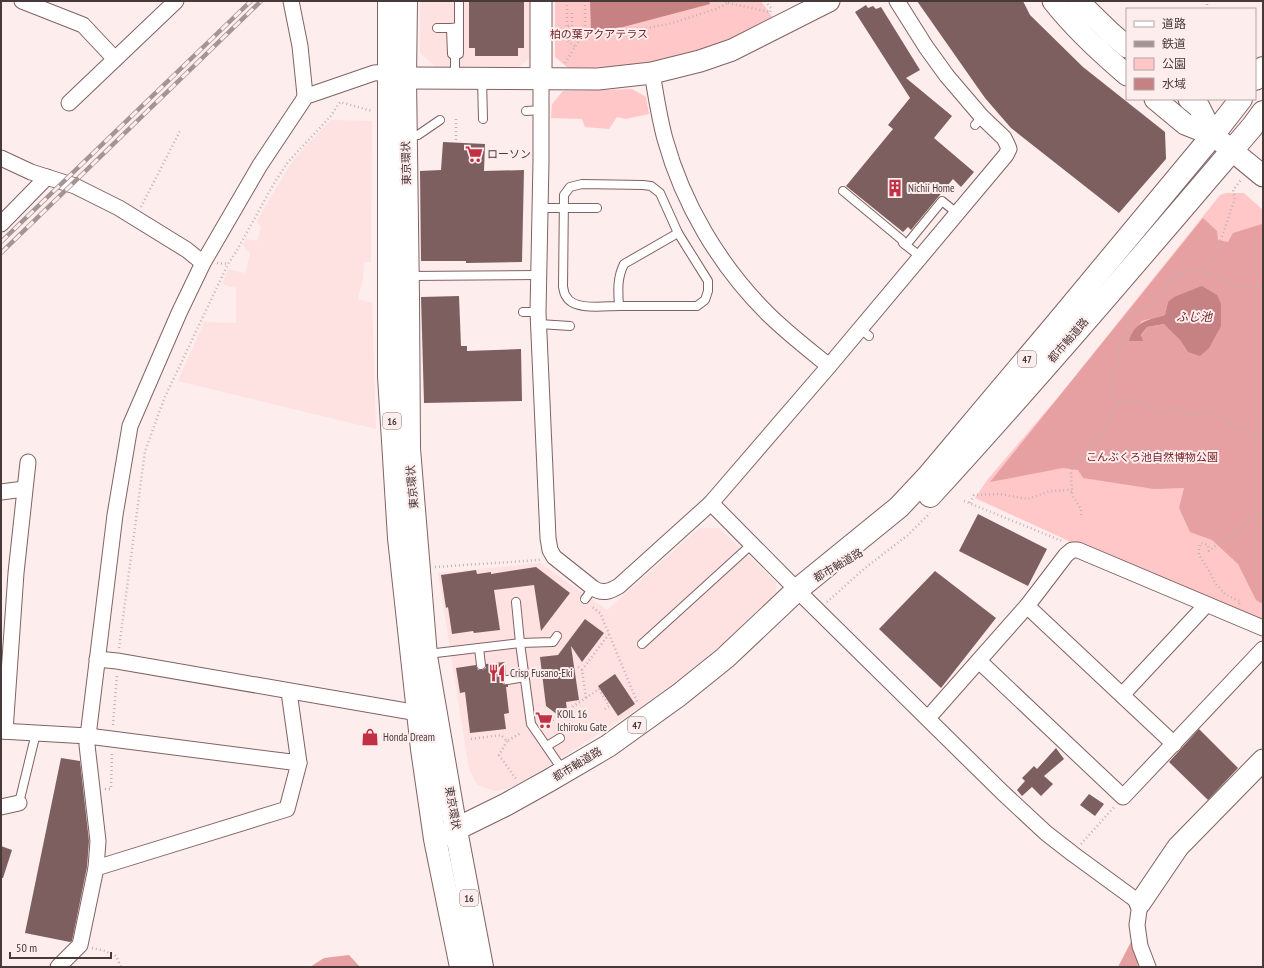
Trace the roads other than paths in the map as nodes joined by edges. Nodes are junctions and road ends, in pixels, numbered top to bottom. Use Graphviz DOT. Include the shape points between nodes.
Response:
graph roads {
  1 [pos="22,1"];
  2 [pos="176,1"];
  3 [pos="292,1"];
  4 [pos="388,1"];
  5 [pos="406,1"];
  6 [pos="459,1"];
  7 [pos="541,1"];
  8 [pos="829,1"];
  9 [pos="897,1"];
  10 [pos="1053,1"];
  11 [pos="1078,1"];
  12 [pos="437,28"];
  13 [pos="451,28"];
  14 [pos="459,28"];
  15 [pos="1126,46"];
  16 [pos="455,56"];
  17 [pos="115,60"];
  18 [pos="1263,68"];
  19 [pos="652,73"];
  20 [pos="1126,74"];
  21 [pos="397,75"];
  22 [pos="455,78"];
  23 [pos="482,78"];
  24 [pos="1256,78"];
  25 [pos="541,79"];
  26 [pos="305,95"];
  27 [pos="1156,100"];
  28 [pos="1190,100"];
  29 [pos="1240,100"];
  30 [pos="69,103"];
  31 [pos="541,110"];
  32 [pos="526,111"];
  33 [pos="1263,112"];
  34 [pos="483,119"];
  35 [pos="440,120"];
  36 [pos="1213,135"];
  37 [pos="406,136"];
  38 [pos="1232,150"];
  39 [pos="1,158"];
  40 [pos="1263,176"];
  41 [pos="47,178"];
  42 [pos="843,191"];
  43 [pos="540,208"];
  44 [pos="564,208"];
  45 [pos="597,208"];
  46 [pos="958,214"];
  47 [pos="1,224"];
  48 [pos="678,233"];
  49 [pos="906,245"];
  50 [pos="921,257"];
  51 [pos="203,263"];
  52 [pos="538,275"];
  53 [pos="408,276"];
  54 [pos="619,306"];
  55 [pos="533,316"];
  56 [pos="570,326"];
  57 [pos="829,366"];
  58 [pos="28,462"];
  59 [pos="24,489"];
  60 [pos="1,492"];
  61 [pos="711,503"];
  62 [pos="752,544"];
  63 [pos="8,574"];
  64 [pos="797,590"];
  65 [pos="516,602"];
  66 [pos="1206,605"];
  67 [pos="1027,606"];
  68 [pos="1263,628"];
  69 [pos="557,636"];
  70 [pos="520,643"];
  71 [pos="642,644"];
  72 [pos="6,647"];
  73 [pos="479,648"];
  74 [pos="1263,649"];
  75 [pos="426,656"];
  76 [pos="97,659"];
  77 [pos="978,661"];
  78 [pos="481,665"];
  79 [pos="525,677"];
  80 [pos="507,680"];
  81 [pos="289,692"];
  82 [pos="1122,695"];
  83 [pos="427,716"];
  84 [pos="928,718"];
  85 [pos="3,731"];
  86 [pos="36,734"];
  87 [pos="88,736"];
  88 [pos="560,738"];
  89 [pos="1174,744"];
  90 [pos="547,746"];
  91 [pos="1263,760"];
  92 [pos="299,764"];
  93 [pos="564,772"];
  94 [pos="19,803"];
  95 [pos="1,807"];
  96 [pos="456,830"];
  97 [pos="434,839"];
  98 [pos="96,868"];
  99 [pos="1140,903"];
  100 [pos="58,967"];
  101 [pos="461,967"];
  102 [pos="482,967"];
  103 [pos="1148,967"];
  1 -- 17 [label="street" via="83,25"];
  2 -- 17 [label="street"];
  3 -- 26 [label="street"];
  4 -- 21 [label="main road, 東京環状 / 16"];
  5 -- 21 [label="main road, 東京環状 / 16"];
  6 -- 14 [label="lane"];
  7 -- 25 [label="street"];
  8 -- 19 [label="street" via="732,50"];
  9 -- 46 [label="street" via="926,47 979,121 1004,138 1009,149 1000,164"];
  10 -- 20 [label="street" via="1070,22"];
  11 -- 15 [label="street"];
  12 -- 13 [label="lane"];
  13 -- 14 [label="lane"];
  13 -- 16 [label="lane" via="452,54"];
  14 -- 16 [label="lane" via="459,54"];
  16 -- 22 [label="lane"];
  17 -- 30 [label="street"];
  18 -- 24 [label="main road"];
  19 -- 25 [label="street" via="598,79"];
  19 -- 57 [label="street" via="672,160 684,192 710,242 731,272 766,312"];
  21 -- 22 [label="street"];
  21 -- 26 [label="street" via="374,73"];
  21 -- 37 [label="main road, 東京環状 / 16"];
  21 -- 83 [label="main road, 東京環状 / 16" via="389,116 389,376 399,538"];
  22 -- 23 [label="street"];
  23 -- 25 [label="street"];
  23 -- 34 [label="lane"];
  25 -- 31 [label="street"];
  26 -- 51 [label="street" via="260,165"];
  27 -- 36 [label="street" via="1185,124"];
  28 -- 36 [label="street" via="1199,107"];
  29 -- 36 [label="main road, 都市軸道路 / 47"];
  31 -- 32 [label="lane"];
  31 -- 43 [label="street"];
  33 -- 38 [label="main road, 都市軸道路 / 47"];
  35 -- 37 [label="lane" via="418,135"];
  36 -- 38 [label="street"];
  36 -- 64 [label="main road, 都市軸道路 / 47" via="928,476 899,507"];
  37 -- 53 [label="main road, 東京環状 / 16"];
  38 -- 40 [label="street"];
  38 -- 64 [label="main road, 都市軸道路 / 47" via="996,423 916,510 887,536"];
  39 -- 41 [label="street"];
  41 -- 47 [label="street"];
  41 -- 51 [label="street" via="75,186 120,208"];
  42 -- 49 [label="lane"];
  43 -- 44 [label="lane"];
  43 -- 52 [label="street"];
  44 -- 45 [label="lane"];
  44 -- 48 [label="lane" via="564,195 570,187 582,184 643,184 660,193"];
  44 -- 54 [label="lane" via="563,287 566,297 574,304 583,306"];
  46 -- 49 [label="lane" via="942,201"];
  46 -- 50 [label="street"];
  48 -- 54 [label="lane" via="624,264 618,280"];
  48 -- 54 [label="lane" via="708,281 705,300 697,306"];
  49 -- 50 [label="lane"];
  50 -- 57 [label="street" via="865,332"];
  51 -- 76 [label="street" via="130,426 115,515"];
  52 -- 53 [label="lane"];
  52 -- 55 [label="street"];
  53 -- 75 [label="main road, 東京環状 / 16" via="408,449"];
  55 -- 56 [label="lane"];
  55 -- 61 [label="street" via="548,538 550,550 559,562 589,593 612,590"];
  57 -- 61 [label="street"];
  58 -- 59 [label="street"];
  59 -- 60 [label="street"];
  59 -- 63 [label="street"];
  61 -- 62 [label="street"];
  62 -- 64 [label="street"];
  62 -- 71 [label="lane"];
  63 -- 72 [label="street"];
  64 -- 84 [label="street"];
  64 -- 93 [label="main road, 都市軸道路 / 47" via="725,658 679,695 608,746"];
  65 -- 70 [label="lane"];
  66 -- 67 [label="street" via="1078,550 1072,550"];
  66 -- 68 [label="street"];
  66 -- 82 [label="street"];
  67 -- 77 [label="street"];
  67 -- 82 [label="street"];
  69 -- 70 [label="lane" via="553,642"];
  70 -- 73 [label="lane"];
  70 -- 79 [label="lane"];
  72 -- 85 [label="street"];
  73 -- 75 [label="lane"];
  73 -- 78 [label="lane"];
  74 -- 89 [label="street"];
  75 -- 83 [label="main road, 東京環状 / 16"];
  76 -- 81 [label="street"];
  76 -- 87 [label="street"];
  77 -- 84 [label="street"];
  77 -- 89 [label="street" via="1123,797"];
  79 -- 80 [label="lane"];
  79 -- 90 [label="lane" via="532,724"];
  81 -- 83 [label="street"];
  81 -- 92 [label="street"];
  82 -- 89 [label="street"];
  83 -- 96 [label="main road, 東京環状 / 16"];
  83 -- 97 [label="main road, 東京環状 / 16"];
  84 -- 99 [label="street" via="1046,833"];
  85 -- 86 [label="street"];
  86 -- 87 [label="street"];
  86 -- 94 [label="lane"];
  87 -- 92 [label="street"];
  87 -- 98 [label="street" via="98,841"];
  88 -- 90 [label="lane"];
  90 -- 93 [label="lane"];
  91 -- 99 [label="street" via="1178,847"];
  92 -- 98 [label="street" via="286,809"];
  93 -- 96 [label="main road, 都市軸道路 / 47"];
  94 -- 95 [label="street"];
  96 -- 97 [label="main road, 都市軸道路 / 47"];
  96 -- 102 [label="main road, 東京環状 / 16"];
  97 -- 101 [label="main road, 東京環状 / 16"];
  98 -- 100 [label="street" via="80,945"];
  99 -- 103 [label="street" via="1137,925 1140,946"];
}
